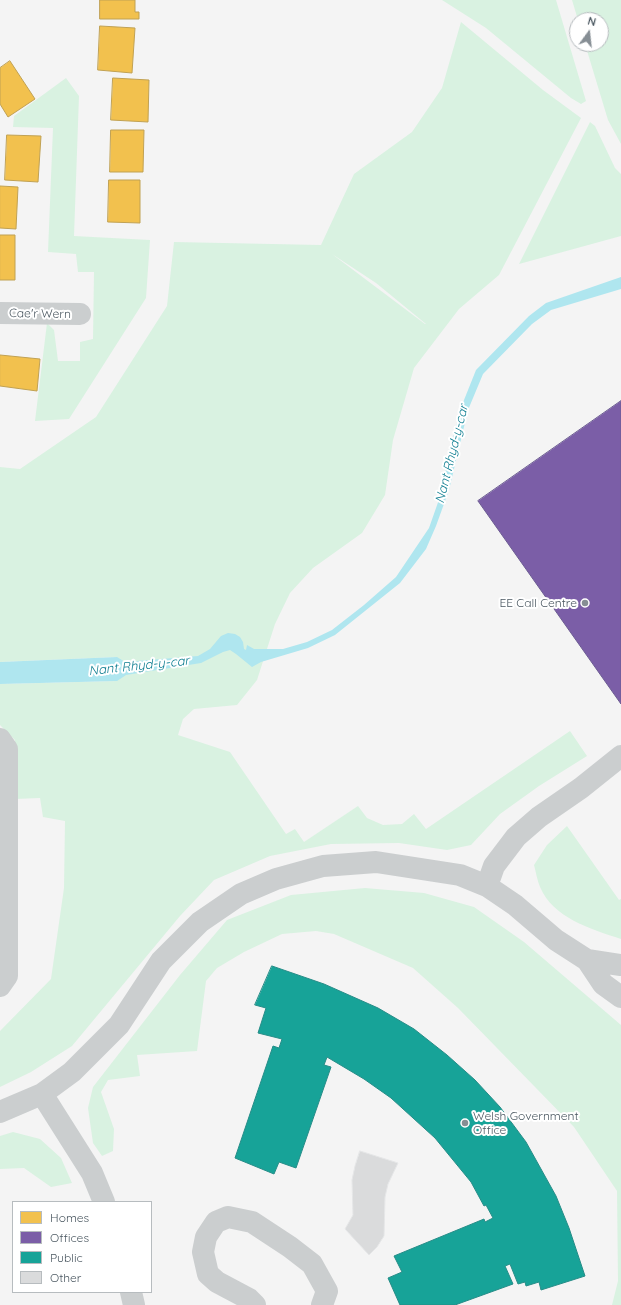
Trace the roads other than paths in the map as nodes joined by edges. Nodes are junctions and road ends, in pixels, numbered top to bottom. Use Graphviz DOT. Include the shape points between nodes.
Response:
graph roads {
  1 [pos="0,313"];
  2 [pos="80,314"];
  3 [pos="0,739"];
  4 [pos="621,756"];
  5 [pos="487,886"];
  6 [pos="587,960"];
  7 [pos="621,965"];
  8 [pos="0,986"];
  9 [pos="621,997"];
  10 [pos="42,1094"];
  11 [pos="0,1112"];
  12 [pos="104,1201"];
  13 [pos="130,1293"];
  14 [pos="134,1305"];
  15 [pos="255,1305"];
  16 [pos="322,1305"];
  1 -- 2 [label="street, Cae'r Wern"];
  3 -- 8 [label="street" via="7,749 7,976"];
  4 -- 5 [label="street" via="516,837 494,866"];
  5 -- 6 [label="street" via="515,905 556,940"];
  5 -- 10 [label="street" via="460,875 376,862 323,866 276,879 241,894 200,922 162,961 119,1025 72,1072"];
  6 -- 7 [label="street"];
  6 -- 9 [label="street" via="602,984"];
  10 -- 11 [label="street"];
  10 -- 12 [label="street" via="92,1173"];
  13 -- 14 [label="street"];
  15 -- 16 [label="street" via="208,1274 203,1252 206,1238 216,1222 228,1217 252,1222 290,1246 312,1264 327,1291"];
}
